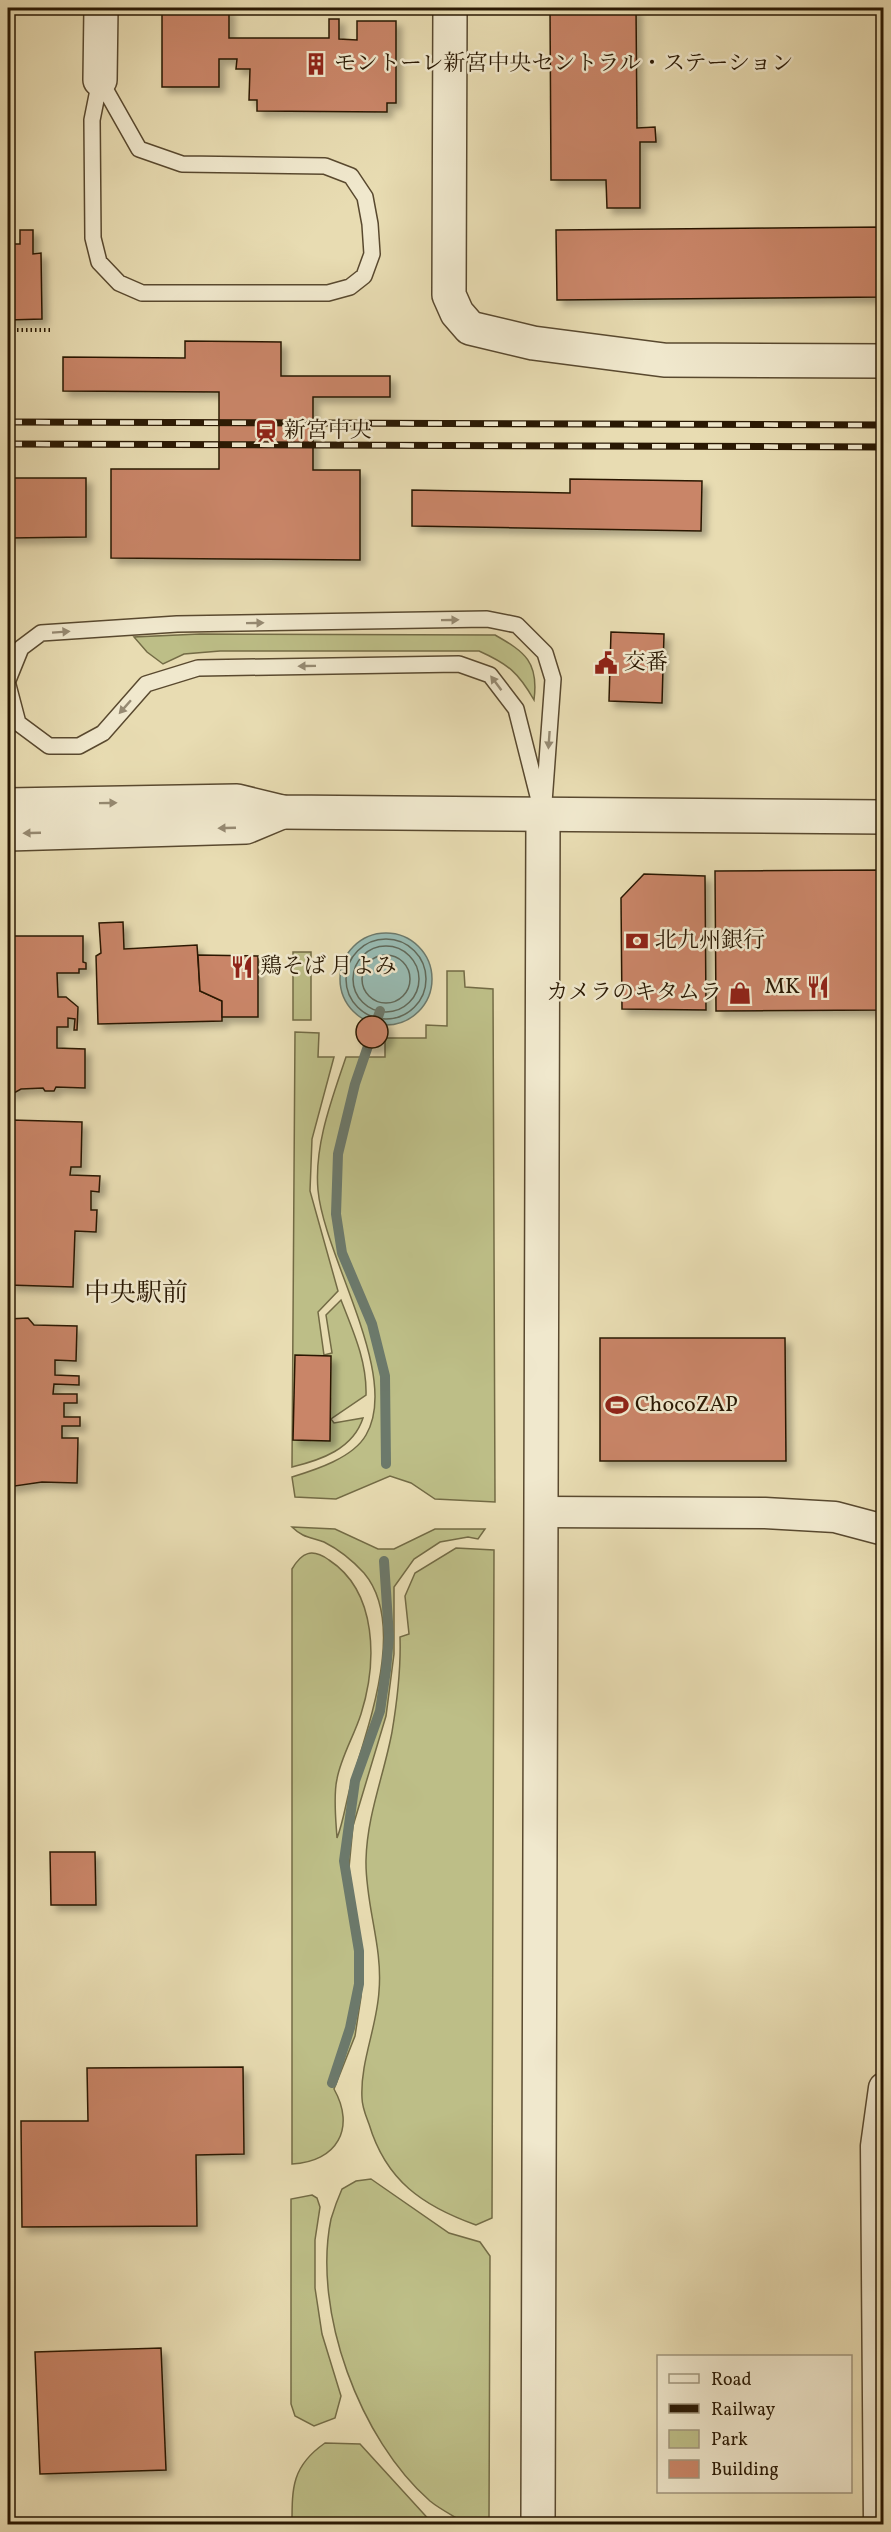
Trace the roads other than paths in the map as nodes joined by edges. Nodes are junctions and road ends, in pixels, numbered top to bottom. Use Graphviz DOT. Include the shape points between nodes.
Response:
graph roads {
  1 [pos="101,8"];
  2 [pos="450,8"];
  3 [pos="100,80"];
  4 [pos="884,361"];
  5 [pos="8,682"];
  6 [pos="8,805"];
  7 [pos="282,812"];
  8 [pos="543,816"];
  9 [pos="884,818"];
  10 [pos="8,834"];
  11 [pos="542,1512"];
  12 [pos="884,1530"];
  13 [pos="884,2088"];
  14 [pos="881,2458"];
  15 [pos="538,2524"];
  16 [pos="879,2524"];
  1 -- 3 [label="street"];
  2 -- 4 [label="street" via="449,295 457,314 470,328 533,343 664,360"];
  3 -- 3 [label="lane" via="139,149 182,164 325,166 351,176 365,197 370,224 372,254 364,276 350,286 328,293 142,293 119,283 99,262 93,238 92,120"];
  8 -- 5 [label="lane, one-way" via="516,709 490,675 459,664 198,668 146,684 104,733 79,746 49,746 18,723"];
  5 -- 8 [label="lane, one-way" via="21,648 41,633 177,624 487,619 517,625 545,653 553,679"];
  6 -- 7 [label="street, one-way" via="237,801"];
  7 -- 8 [label="street"];
  7 -- 10 [label="street, one-way" via="246,827"];
  8 -- 9 [label="street"];
  8 -- 11 [label="street"];
  11 -- 12 [label="street" via="765,1513 835,1517"];
  11 -- 15 [label="street"];
  13 -- 14 [label="street" via="876,2146"];
  14 -- 16 [label="street"];
}
